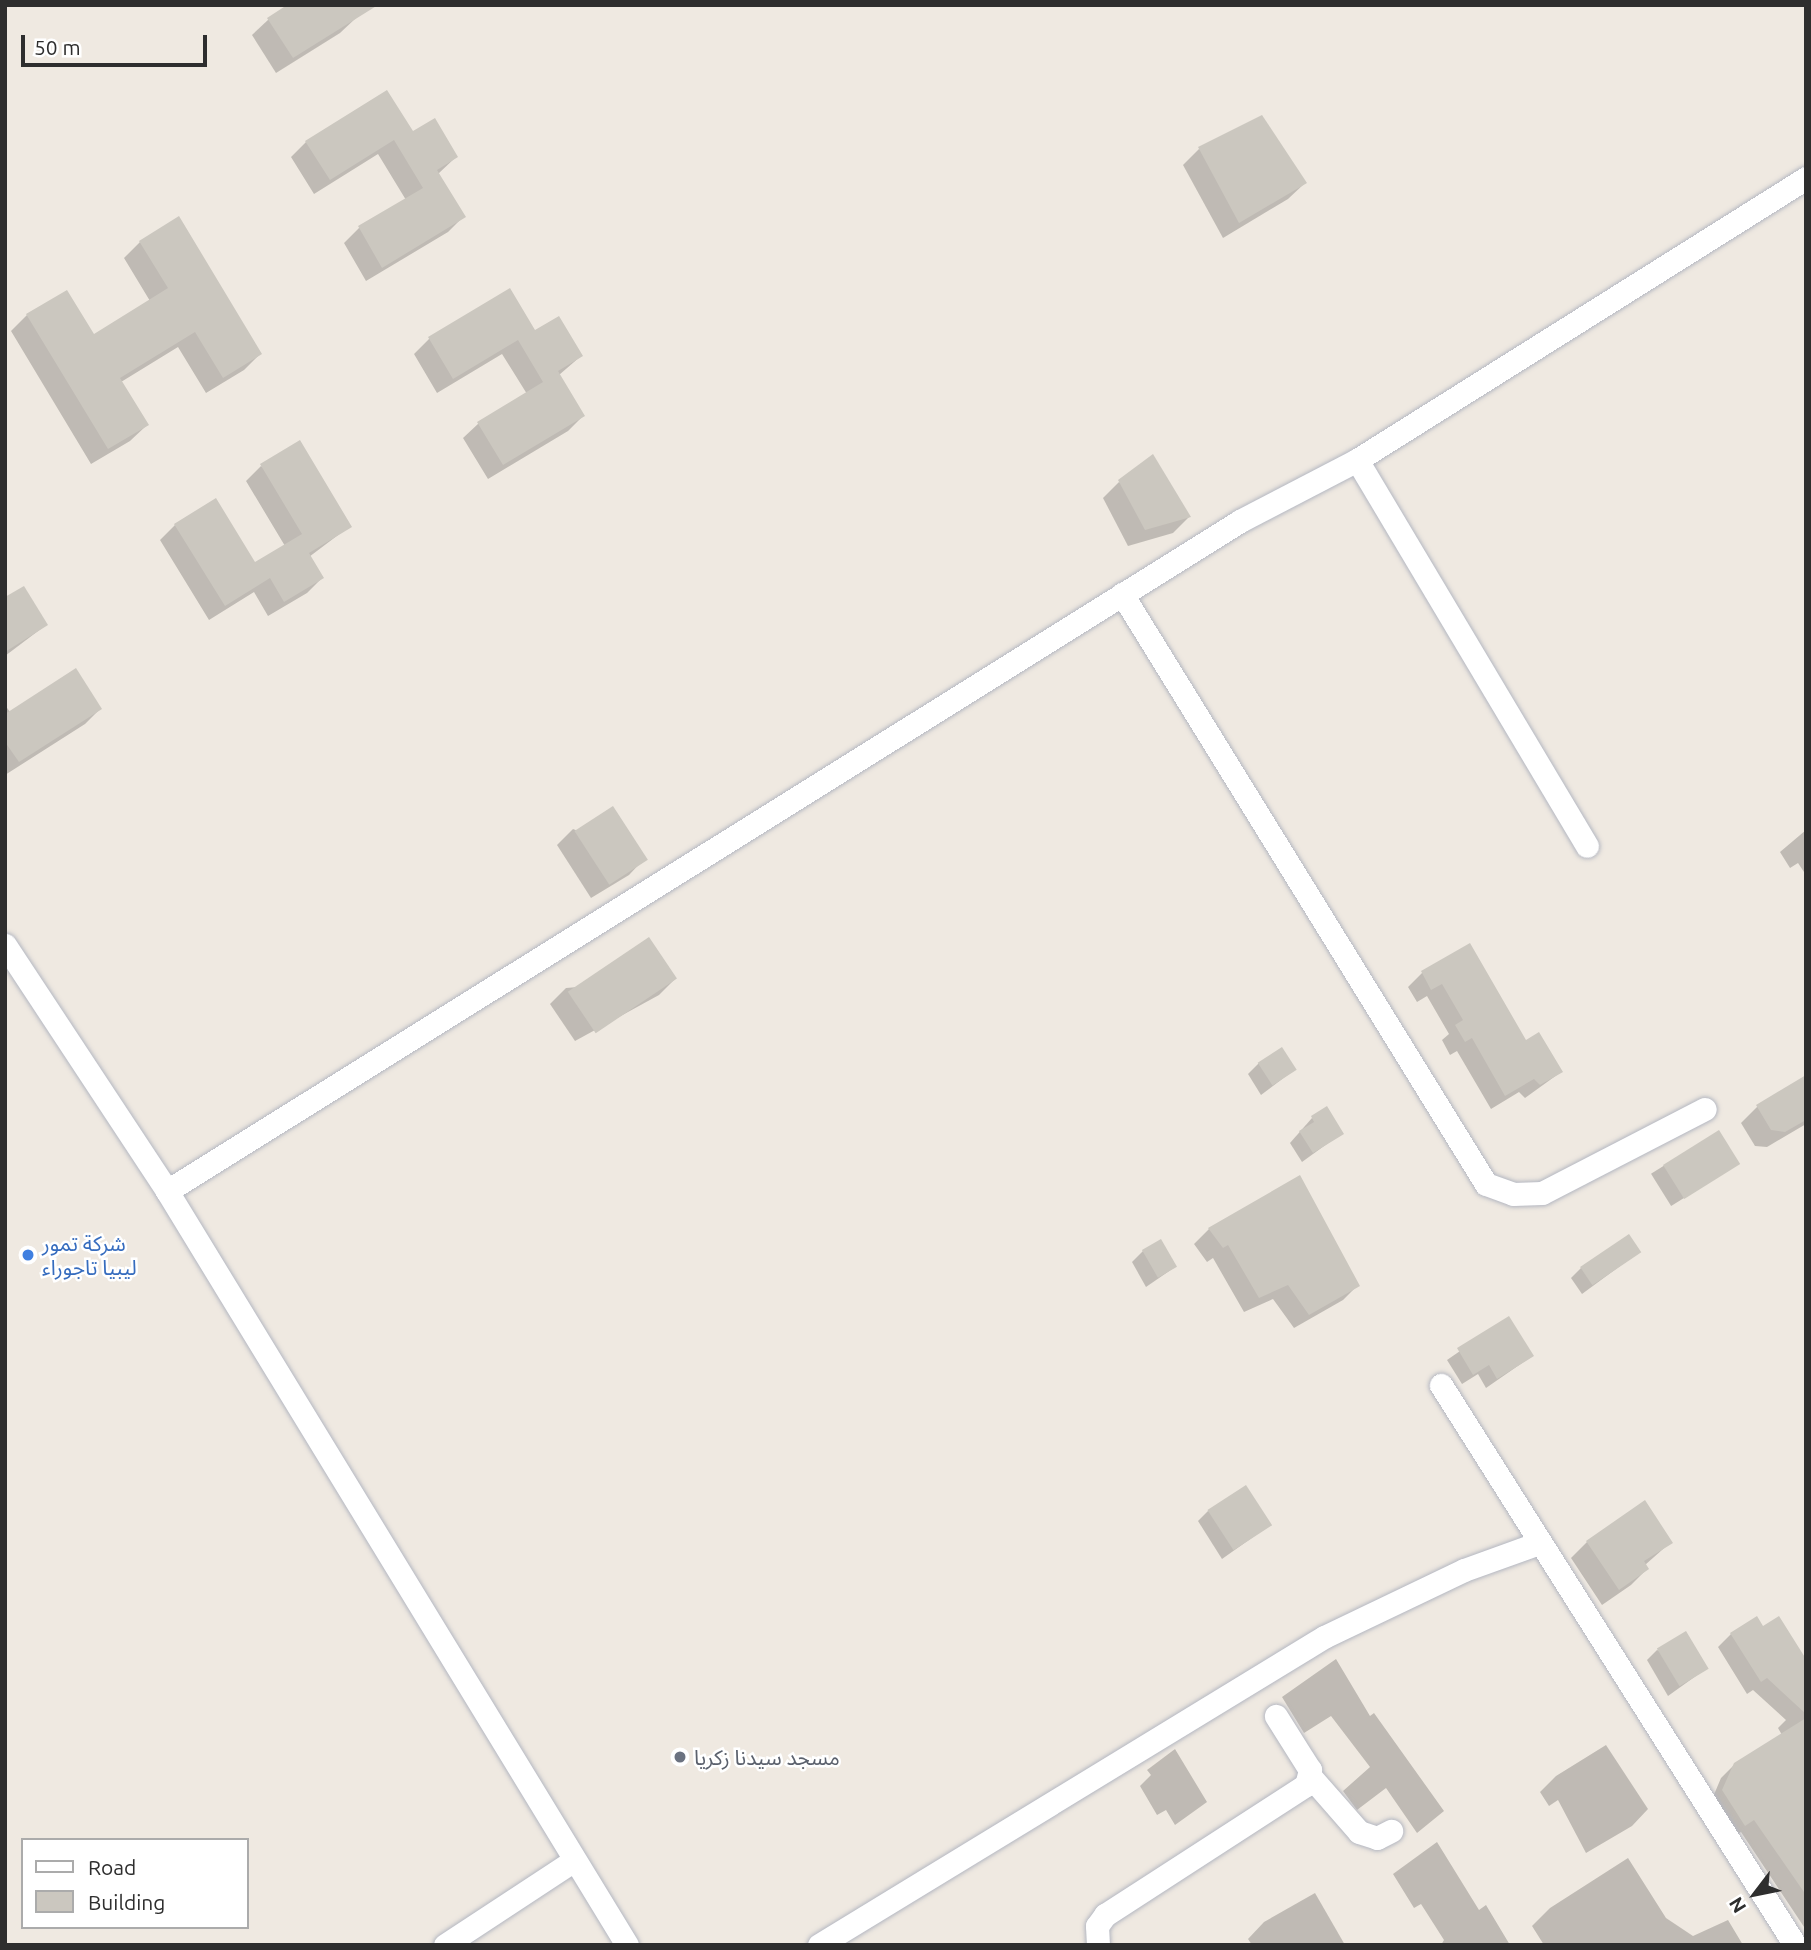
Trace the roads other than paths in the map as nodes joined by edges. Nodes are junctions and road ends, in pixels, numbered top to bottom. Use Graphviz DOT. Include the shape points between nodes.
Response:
graph roads {
  1 [pos="1806,178"];
  2 [pos="1357,460"];
  3 [pos="1122,594"];
  4 [pos="1587,845"];
  5 [pos="5,945"];
  6 [pos="1705,1109"];
  7 [pos="167,1191"];
  8 [pos="1441,1385"];
  9 [pos="1539,1542"];
  10 [pos="1276,1716"];
  11 [pos="1310,1776"];
  12 [pos="1391,1831"];
  13 [pos="573,1861"];
  14 [pos="444,1945"];
  15 [pos="627,1945"];
  16 [pos="819,1945"];
  17 [pos="1098,1945"];
  18 [pos="1795,1945"];
  1 -- 2 [label="street"];
  2 -- 3 [label="street" via="1240,521"];
  2 -- 4 [label="street"];
  3 -- 6 [label="street" via="1486,1184 1513,1194 1542,1193"];
  3 -- 7 [label="street"];
  5 -- 7 [label="street"];
  7 -- 13 [label="street"];
  8 -- 9 [label="street"];
  9 -- 16 [label="street" via="1465,1570 1324,1637"];
  9 -- 18 [label="street"];
  10 -- 11 [label="street"];
  11 -- 12 [label="street" via="1359,1832 1377,1838"];
  11 -- 17 [label="street" via="1306,1785 1105,1914 1097,1926"];
  13 -- 14 [label="street"];
  13 -- 15 [label="street"];
}
